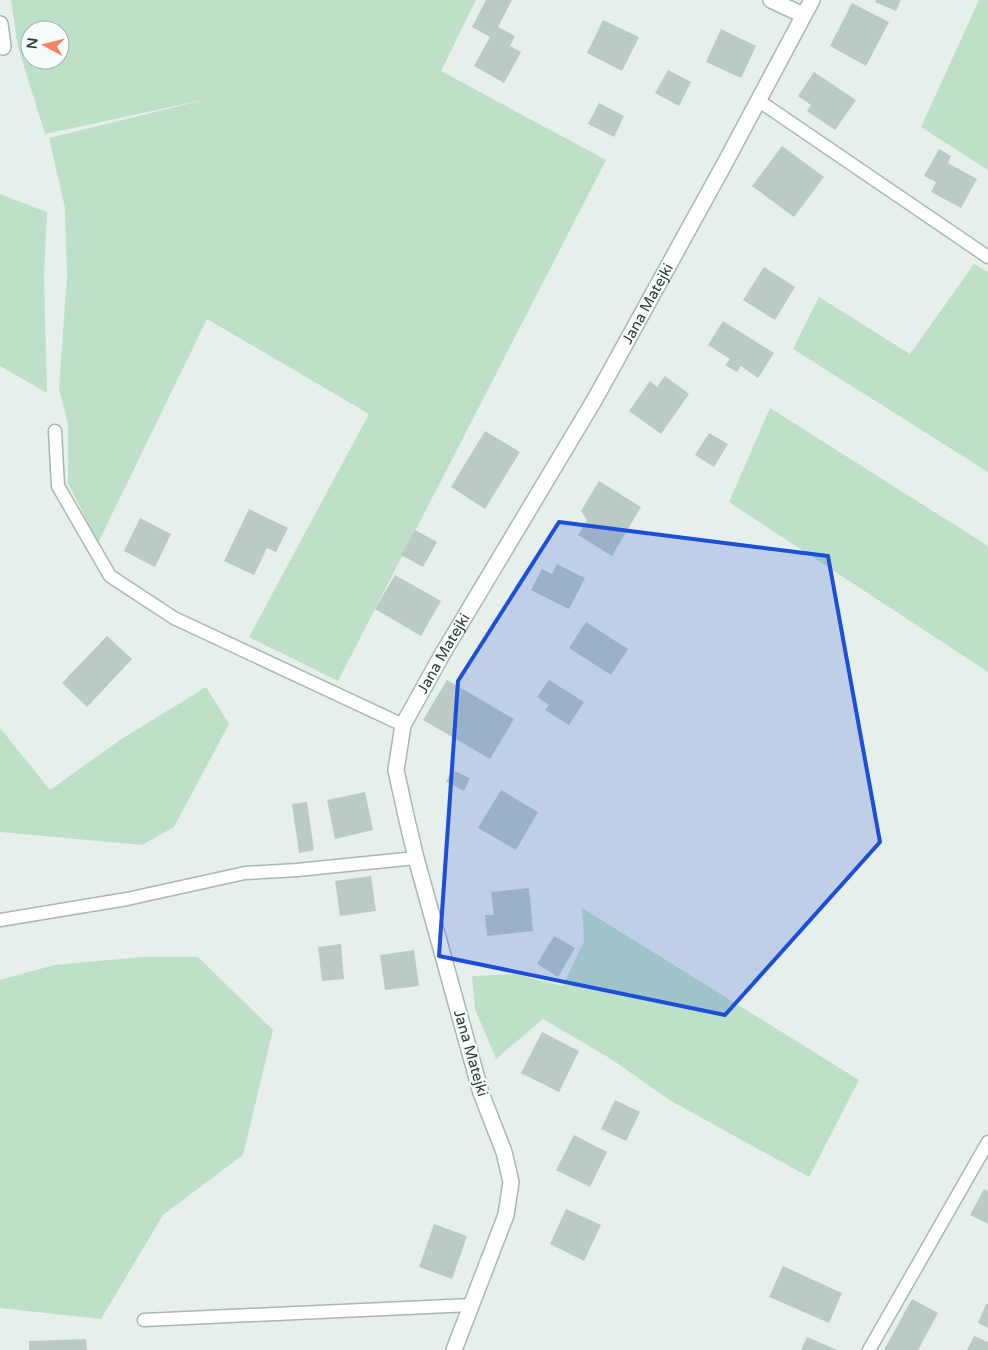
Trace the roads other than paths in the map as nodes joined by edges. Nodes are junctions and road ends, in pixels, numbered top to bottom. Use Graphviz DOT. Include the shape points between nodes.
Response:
graph roads {
  1 [pos="771,0"];
  2 [pos="812,0"];
  3 [pos="804,15"];
  4 [pos="0,24"];
  5 [pos="4,47"];
  6 [pos="759,101"];
  7 [pos="988,257"];
  8 [pos="55,432"];
  9 [pos="403,725"];
  10 [pos="416,858"];
  11 [pos="0,920"];
  12 [pos="988,1142"];
  13 [pos="471,1305"];
  14 [pos="144,1320"];
  15 [pos="454,1350"];
  16 [pos="869,1350"];
  1 -- 3 [label="street"];
  2 -- 3 [label="street, Jana Matejki"];
  3 -- 6 [label="street, Jana Matejki"];
  4 -- 5 [label="street"];
  6 -- 7 [label="lane"];
  6 -- 9 [label="street, Jana Matejki" via="594,399"];
  8 -- 9 [label="lane" via="58,486 110,576 174,618"];
  9 -- 10 [label="street, Jana Matejki" via="396,770"];
  10 -- 11 [label="lane" via="245,873 127,899"];
  10 -- 13 [label="street, Jana Matejki" via="481,1093 504,1152 511,1182 506,1215"];
  12 -- 16 [label="lane"];
  13 -- 14 [label="lane"];
  13 -- 15 [label="street, Jana Matejki"];
}
